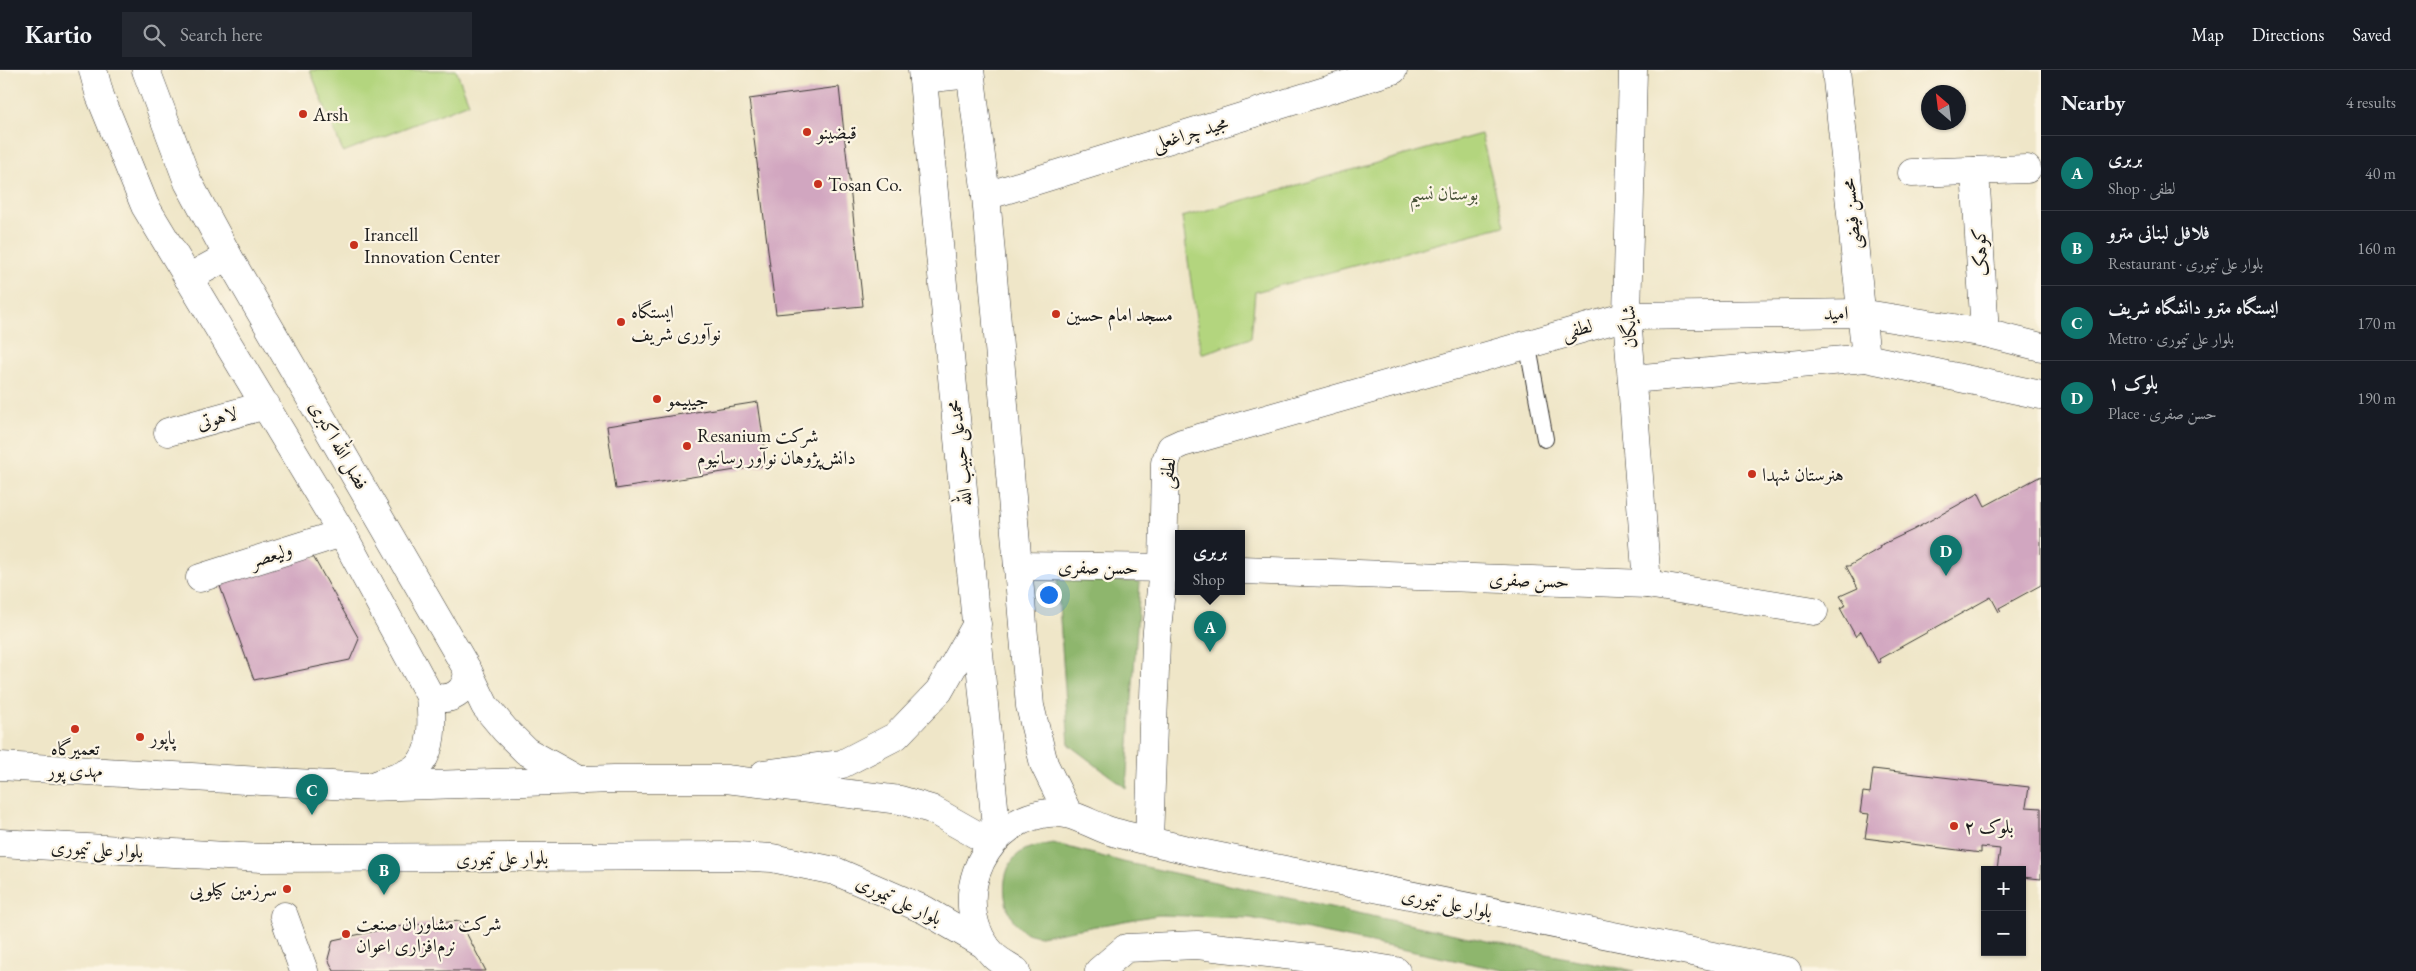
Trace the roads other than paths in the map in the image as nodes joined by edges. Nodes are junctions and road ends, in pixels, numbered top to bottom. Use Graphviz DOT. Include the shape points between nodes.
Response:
graph roads {
  1 [pos="93,70"];
  2 [pos="146,70"];
  3 [pos="1393,70"];
  4 [pos="1633,70"];
  5 [pos="1836,70"];
  6 [pos="970,72"];
  7 [pos="922,74"];
  8 [pos="2027,169"];
  9 [pos="1975,171"];
  10 [pos="1912,173"];
  11 [pos="986,196"];
  12 [pos="228,256"];
  13 [pos="188,278"];
  14 [pos="1860,312"];
  15 [pos="1627,316"];
  16 [pos="1985,333"];
  17 [pos="1527,342"];
  18 [pos="2041,346"];
  19 [pos="1866,358"];
  20 [pos="1632,379"];
  21 [pos="2041,395"];
  22 [pos="266,405"];
  23 [pos="168,432"];
  24 [pos="1545,439"];
  25 [pos="342,533"];
  26 [pos="1018,566"];
  27 [pos="1171,568"];
  28 [pos="1245,570"];
  29 [pos="200,578"];
  30 [pos="1647,584"];
  31 [pos="1814,610"];
  32 [pos="977,624"];
  33 [pos="468,671"];
  34 [pos="430,696"];
  35 [pos="0,766"];
  36 [pos="726,779"];
  37 [pos="580,781"];
  38 [pos="367,787"];
  39 [pos="1068,813"];
  40 [pos="994,840"];
  41 [pos="1149,840"];
  42 [pos="0,843"];
  43 [pos="284,916"];
  44 [pos="999,961"];
  45 [pos="1354,968"];
  46 [pos="304,971"];
  47 [pos="1099,971"];
  48 [pos="1396,971"];
  49 [pos="1787,971"];
  1 -- 13 [label="street" via="100,96 145,206"];
  2 -- 12 [label="street, فضل الله اکبری" via="188,182"];
  3 -- 11 [label="street, مجید چراغعلی"];
  4 -- 15 [label="street, شایگان"];
  5 -- 14 [label="street, محسن فیضی"];
  6 -- 7 [label="street"];
  6 -- 11 [label="street"];
  7 -- 32 [label="street, محمدعلی حبیب الله"];
  8 -- 9 [label="street"];
  9 -- 10 [label="street"];
  9 -- 16 [label="street, کوهک"];
  11 -- 26 [label="street"];
  12 -- 13 [label="street"];
  12 -- 33 [label="street, فضل الله اکبری"];
  13 -- 22 [label="street"];
  14 -- 15 [label="street, امید"];
  14 -- 16 [label="street, امید"];
  14 -- 19 [label="street, محسن فیضی"];
  15 -- 17 [label="street, لطفی"];
  15 -- 20 [label="street, شایگان"];
  16 -- 18 [label="street, امید"];
  17 -- 24 [label="lane"];
  17 -- 27 [label="street, لطفی" via="1170,448 1165,463"];
  19 -- 20 [label="street"];
  19 -- 21 [label="street"];
  20 -- 30 [label="street, شایگان"];
  22 -- 23 [label="street, لاهوتی"];
  22 -- 25 [label="street"];
  25 -- 29 [label="street, ولیعصر"];
  25 -- 34 [label="street"];
  26 -- 27 [label="street, حسن صفری"];
  26 -- 39 [label="street" via="1030,706 1044,764"];
  27 -- 41 [label="street, لطفی" via="1156,641"];
  28 -- 30 [label="street, حسن صفری"];
  30 -- 31 [label="street, حسن صفری"];
  32 -- 36 [label="street" via="939,691 896,736 842,764"];
  32 -- 40 [label="street, محمدعلی حبیب الله"];
  33 -- 34 [label="street" via="467,682 452,698 441,700"];
  33 -- 37 [label="street, فضل الله اکبری" via="485,706 526,751"];
  34 -- 38 [label="street" via="433,724 429,743 416,768"];
  35 -- 38 [label="street"];
  36 -- 37 [label="street"];
  36 -- 40 [label="street" via="900,800 931,809"];
  37 -- 38 [label="street"];
  39 -- 40 [label="street" via="1042,814 1026,819"];
  39 -- 41 [label="street, بلوار علی تیموری" via="1109,830"];
  40 -- 44 [label="street" via="977,867 971,893 974,920"];
  41 -- 49 [label="street, بلوار علی تیموری"];
  42 -- 44 [label="street, بلوار علی تیموری" via="261,858 772,858 835,871 925,910"];
  43 -- 46 [label="street"];
  45 -- 47 [label="street" via="1197,946 1126,948"];
  45 -- 48 [label="street"];
}
